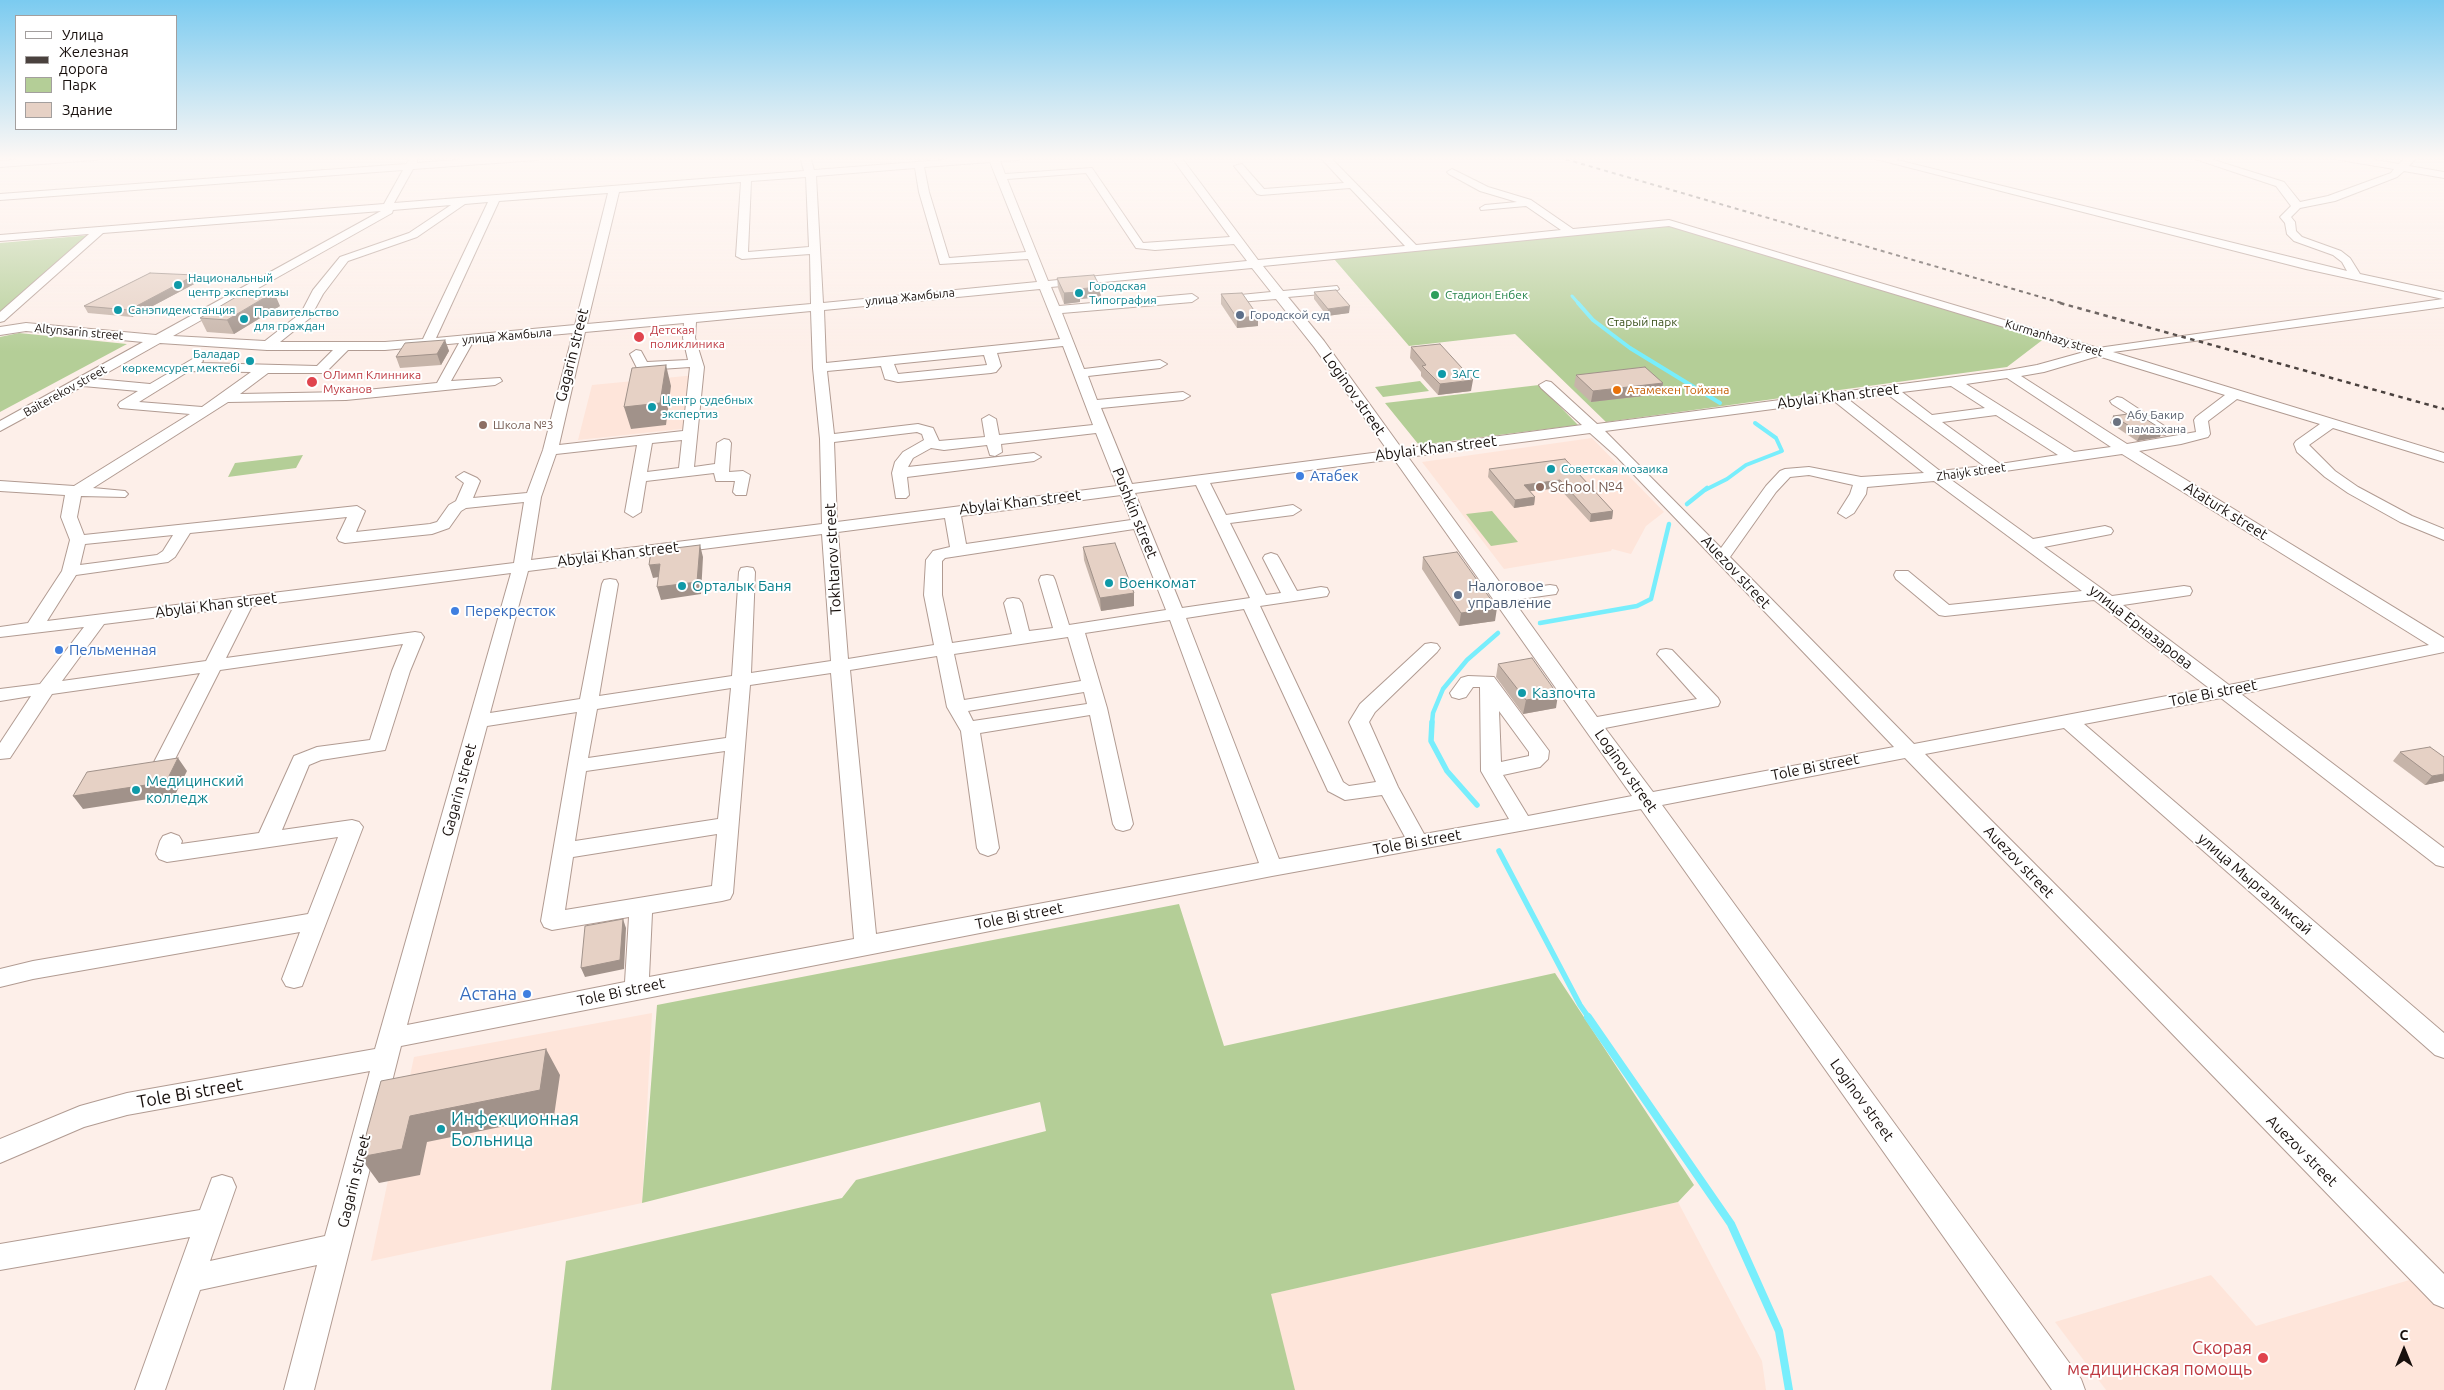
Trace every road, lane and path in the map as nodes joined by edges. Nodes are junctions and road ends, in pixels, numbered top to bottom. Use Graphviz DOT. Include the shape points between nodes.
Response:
graph roads {
  1 [pos="203,222"];
  2 [pos="368,222"];
  3 [pos="433,222"];
  4 [pos="484,222"];
  5 [pos="606,222"];
  6 [pos="744,222"];
  7 [pos="813,222"];
  8 [pos="933,222"];
  9 [pos="1019,222"];
  10 [pos="1124,222"];
  11 [pos="1224,222"];
  12 [pos="1388,222"];
  13 [pos="1556,222"];
  14 [pos="2130,222"];
  15 [pos="2290,222"];
  16 [pos="1663,224"];
  17 [pos="100,230"];
  18 [pos="1570,232"];
  19 [pos="0,238"];
  20 [pos="1237,240"];
  21 [pos="1412,248"];
  22 [pos="815,250"];
  23 [pos="1033,255"];
  24 [pos="1254,263"];
  25 [pos="2356,277"];
  26 [pos="1045,284"];
  27 [pos="1333,289"];
  28 [pos="1279,294"];
  29 [pos="2444,296"];
  30 [pos="1192,298"];
  31 [pos="1230,300"];
  32 [pos="2444,303"];
  33 [pos="817,307"];
  34 [pos="1054,310"];
  35 [pos="62,317"];
  36 [pos="0,318"];
  37 [pos="690,318"];
  38 [pos="38,328"];
  39 [pos="578,329"];
  40 [pos="0,331"];
  41 [pos="157,339"];
  42 [pos="468,339"];
  43 [pos="1068,342"];
  44 [pos="427,343"];
  45 [pos="228,344"];
  46 [pos="267,346"];
  47 [pos="343,348"];
  48 [pos="2096,351"];
  49 [pos="636,354"];
  50 [pos="696,363"];
  51 [pos="1160,364"];
  52 [pos="185,367"];
  53 [pos="820,368"];
  54 [pos="263,370"];
  55 [pos="1080,373"];
  56 [pos="2009,374"];
  57 [pos="495,381"];
  58 [pos="1953,381"];
  59 [pos="81,382"];
  60 [pos="1546,385"];
  61 [pos="441,386"];
  62 [pos="152,388"];
  63 [pos="1890,390"];
  64 [pos="2235,394"];
  65 [pos="1182,396"];
  66 [pos="1837,397"];
  67 [pos="225,398"];
  68 [pos="2117,401"];
  69 [pos="1093,405"];
  70 [pos="1998,410"];
  71 [pos="205,411"];
  72 [pos="989,419"];
  73 [pos="1931,419"];
  74 [pos="2331,423"];
  75 [pos="0,427"];
  76 [pos="1102,428"];
  77 [pos="1595,428"];
  78 [pos="690,435"];
  79 [pos="827,439"];
  80 [pos="645,440"];
  81 [pos="994,440"];
  82 [pos="2181,440"];
  83 [pos="932,442"];
  84 [pos="724,443"];
  85 [pos="2125,449"];
  86 [pos="550,450"];
  87 [pos="1397,453"];
  88 [pos="1034,457"];
  89 [pos="2071,457"];
  90 [pos="2444,458"];
  91 [pos="995,461"];
  92 [pos="722,468"];
  93 [pos="1997,469"];
  94 [pos="686,472"];
  95 [pos="900,473"];
  96 [pos="464,477"];
  97 [pos="640,477"];
  98 [pos="1938,477"];
  99 [pos="1200,478"];
  100 [pos="1861,482"];
  101 [pos="0,486"];
  102 [pos="1125,489"];
  103 [pos="76,492"];
  104 [pos="741,492"];
  105 [pos="120,494"];
  106 [pos="901,495"];
  107 [pos="533,497"];
  108 [pos="463,504"];
  109 [pos="1293,510"];
  110 [pos="952,511"];
  111 [pos="633,512"];
  112 [pos="1846,513"];
  113 [pos="1221,520"];
  114 [pos="1139,524"];
  115 [pos="830,528"];
  116 [pos="185,529"];
  117 [pos="2105,531"];
  118 [pos="2444,535"];
  119 [pos="78,540"];
  120 [pos="2032,544"];
  121 [pos="958,550"];
  122 [pos="1722,557"];
  123 [pos="1271,558"];
  124 [pos="520,566"];
  125 [pos="70,571"];
  126 [pos="747,572"];
  127 [pos="1902,576"];
  128 [pos="1047,580"];
  129 [pos="610,584"];
  130 [pos="1550,590"];
  131 [pos="2184,591"];
  132 [pos="1321,592"];
  133 [pos="1291,596"];
  134 [pos="1501,597"];
  135 [pos="2103,598"];
  136 [pos="245,602"];
  137 [pos="1255,602"];
  138 [pos="1013,603"];
  139 [pos="1176,614"];
  140 [pos="98,620"];
  141 [pos="34,628"];
  142 [pos="0,632"];
  143 [pos="1069,632"];
  144 [pos="1022,639"];
  145 [pos="2444,646"];
  146 [pos="1431,648"];
  147 [pos="945,651"];
  148 [pos="1666,654"];
  149 [pos="211,664"];
  150 [pos="840,667"];
  151 [pos="741,681"];
  152 [pos="1489,683"];
  153 [pos="1090,685"];
  154 [pos="46,689"];
  155 [pos="2223,691"];
  156 [pos="1459,693"];
  157 [pos="0,695"];
  158 [pos="590,703"];
  159 [pos="956,707"];
  160 [pos="1098,708"];
  161 [pos="2067,720"];
  162 [pos="478,721"];
  163 [pos="1592,724"];
  164 [pos="970,728"];
  165 [pos="734,743"];
  166 [pos="1908,749"];
  167 [pos="3,753"];
  168 [pos="162,766"];
  169 [pos="577,766"];
  170 [pos="1491,771"];
  171 [pos="1388,787"];
  172 [pos="1646,800"];
  173 [pos="1123,824"];
  174 [pos="1522,824"];
  175 [pos="729,825"];
  176 [pos="267,839"];
  177 [pos="171,841"];
  178 [pos="1418,841"];
  179 [pos="988,848"];
  180 [pos="563,851"];
  181 [pos="2444,859"];
  182 [pos="1272,868"];
  183 [pos="641,907"];
  184 [pos="316,921"];
  185 [pos="866,946"];
  186 [pos="0,978"];
  187 [pos="294,979"];
  188 [pos="636,989"];
  189 [pos="388,1048"];
  190 [pos="2444,1048"];
  191 [pos="0,1151"];
  192 [pos="222,1187"];
  193 [pos="210,1221"];
  194 [pos="336,1247"];
  195 [pos="0,1258"];
  196 [pos="189,1279"];
  197 [pos="2444,1294"];
  198 [pos="150,1390"];
  199 [pos="299,1390"];
  200 [pos="2070,1390"];
  1 -- 17 [label="street"];
  2 -- 41 [label="street, Baiterekov street"];
  3 -- 46 [label="street" via="413,235 344,259 317,293 306,314"];
  4 -- 44 [label="street"];
  5 -- 39 [label="street, Gagarin street"];
  6 -- 22 [label="street" via="742,256"];
  7 -- 22 [label="street, Tokhtarov street"];
  8 -- 23 [label="street" via="944,262"];
  9 -- 23 [label="street, Pushkin street"];
  10 -- 20 [label="street" via="1140,246"];
  11 -- 20 [label="street, Loginov street"];
  12 -- 21 [label="street"];
  13 -- 18 [label="street"];
  14 -- 25 [label="street"];
  15 -- 25 [label="street" via="2294,236 2337,253 2346,260"];
  16 -- 18 [label="street, улица Жамбыла"];
  16 -- 48 [label="street, Kurmanhazy street" via="1678,224"];
  17 -- 19 [label="street"];
  17 -- 36 [label="street"];
  18 -- 21 [label="street, улица Жамбыла"];
  20 -- 24 [label="street, Loginov street"];
  21 -- 24 [label="street, улица Жамбыла"];
  22 -- 33 [label="street, Tokhtarov street"];
  23 -- 26 [label="street, Pushkin street"];
  24 -- 26 [label="street, улица Жамбыла"];
  24 -- 28 [label="street, Loginov street"];
  25 -- 29 [label="street"];
  26 -- 33 [label="street, улица Жамбыла"];
  26 -- 34 [label="street, Pushkin street"];
  27 -- 28 [label="street"];
  28 -- 31 [label="street"];
  28 -- 87 [label="street, Loginov street"];
  30 -- 34 [label="street"];
  32 -- 48 [label="street, Abylai Khan street"];
  33 -- 37 [label="street, улица Жамбыла"];
  33 -- 53 [label="street, Tokhtarov street"];
  34 -- 43 [label="street, Pushkin street"];
  35 -- 38 [label="street"];
  37 -- 39 [label="street, улица Жамбыла"];
  37 -- 50 [label="street" via="689,338"];
  38 -- 40 [label="street, Altynsarin street"];
  38 -- 41 [label="street, Altynsarin street"];
  39 -- 42 [label="street, улица Жамбыла"];
  39 -- 86 [label="street, Gagarin street"];
  41 -- 45 [label="street, улица Жамбыла"];
  41 -- 59 [label="street, Baiterekov street"];
  42 -- 44 [label="street, улица Жамбыла"];
  42 -- 61 [label="street"];
  43 -- 53 [label="street" via="990,351 994,366 991,369 898,378 890,376 887,362"];
  43 -- 55 [label="street, Pushkin street"];
  44 -- 47 [label="street, улица Жамбыла"];
  45 -- 46 [label="street, улица Жамбыла"];
  45 -- 52 [label="street"];
  46 -- 47 [label="street, улица Жамбыла"];
  47 -- 54 [label="street" via="320,370"];
  48 -- 56 [label="street, Abylai Khan street" via="2039,369"];
  48 -- 64 [label="street, Kurmanhazy street"];
  49 -- 50 [label="street" via="645,366"];
  50 -- 78 [label="street"];
  51 -- 55 [label="street"];
  52 -- 54 [label="street"];
  52 -- 62 [label="street"];
  53 -- 79 [label="street, Tokhtarov street"];
  54 -- 67 [label="street"];
  55 -- 69 [label="street, Pushkin street"];
  56 -- 58 [label="street, Abylai Khan street"];
  56 -- 85 [label="street, Ataturk street"];
  57 -- 61 [label="street"];
  58 -- 63 [label="street, Abylai Khan street"];
  58 -- 70 [label="street"];
  59 -- 62 [label="street"];
  59 -- 75 [label="street, Baiterekov street"];
  60 -- 77 [label="street"];
  61 -- 67 [label="street" via="346,396"];
  62 -- 71 [label="street" via="125,405"];
  63 -- 66 [label="street, Abylai Khan street"];
  63 -- 73 [label="street"];
  64 -- 74 [label="street, Kurmanhazy street"];
  64 -- 82 [label="street, Zhaiyk street" via="2201,420 2201,436"];
  65 -- 69 [label="street"];
  66 -- 77 [label="street, Abylai Khan street"];
  66 -- 98 [label="street, улица Ерназарова"];
  67 -- 71 [label="street"];
  68 -- 82 [label="street"];
  69 -- 76 [label="street, Pushkin street"];
  70 -- 73 [label="street"];
  70 -- 89 [label="street"];
  71 -- 103 [label="street"];
  72 -- 81 [label="street"];
  73 -- 93 [label="street"];
  74 -- 90 [label="street, Kurmanhazy street"];
  74 -- 118 [label="street" via="2301,444 2302,450 2353,490 2406,519"];
  76 -- 81 [label="street"];
  76 -- 102 [label="street, Pushkin street"];
  77 -- 87 [label="street, Abylai Khan street"];
  77 -- 122 [label="street, Auezov street"];
  78 -- 80 [label="street"];
  78 -- 94 [label="street"];
  79 -- 83 [label="street" via="918,428 928,431"];
  79 -- 115 [label="street, Tokhtarov street"];
  80 -- 86 [label="street"];
  80 -- 97 [label="street"];
  81 -- 83 [label="street" via="944,446"];
  81 -- 91 [label="street"];
  82 -- 85 [label="street, Zhaiyk street"];
  83 -- 95 [label="street" via="908,454"];
  84 -- 92 [label="street"];
  85 -- 89 [label="street, Zhaiyk street"];
  85 -- 145 [label="street, Ataturk street"];
  86 -- 107 [label="street, Gagarin street"];
  87 -- 99 [label="street, Abylai Khan street"];
  87 -- 134 [label="street, Loginov street"];
  88 -- 91 [label="street"];
  89 -- 93 [label="street, Zhaiyk street"];
  91 -- 95 [label="street"];
  92 -- 94 [label="street"];
  92 -- 104 [label="street" via="721,478 743,475"];
  93 -- 98 [label="street, Zhaiyk street"];
  94 -- 97 [label="street"];
  95 -- 106 [label="street"];
  96 -- 108 [label="street" via="472,481"];
  97 -- 111 [label="street"];
  98 -- 100 [label="street, Zhaiyk street"];
  98 -- 120 [label="street, улица Ерназарова"];
  99 -- 102 [label="street, Abylai Khan street"];
  99 -- 113 [label="street"];
  100 -- 112 [label="street" via="1858,494"];
  100 -- 122 [label="street, Zhaiyk street" via="1809,471 1795,470 1785,474"];
  101 -- 103 [label="street"];
  102 -- 110 [label="street, Abylai Khan street"];
  102 -- 114 [label="street, Pushkin street"];
  103 -- 105 [label="street"];
  103 -- 119 [label="street" via="71,498 68,517"];
  107 -- 108 [label="street"];
  107 -- 124 [label="street, Gagarin street" via="525,553"];
  108 -- 116 [label="street" via="455,508 438,528 345,538 356,511"];
  109 -- 113 [label="street"];
  110 -- 115 [label="street, Abylai Khan street"];
  110 -- 121 [label="street"];
  113 -- 137 [label="street"];
  114 -- 121 [label="street"];
  114 -- 139 [label="street, Pushkin street"];
  115 -- 124 [label="street, Abylai Khan street"];
  115 -- 150 [label="street, Tokhtarov street"];
  116 -- 119 [label="street"];
  116 -- 125 [label="street" via="169,554 162,559"];
  117 -- 120 [label="street"];
  119 -- 125 [label="street"];
  120 -- 135 [label="street, улица Ерназарова"];
  121 -- 147 [label="street" via="940,554 934,560 933,595"];
  122 -- 166 [label="street, Auezov street"];
  123 -- 133 [label="street"];
  124 -- 136 [label="street, Abylai Khan street"];
  124 -- 162 [label="street, Gagarin street"];
  125 -- 141 [label="street"];
  126 -- 151 [label="street"];
  127 -- 135 [label="street" via="1944,611"];
  128 -- 143 [label="street"];
  129 -- 158 [label="street"];
  130 -- 134 [label="street"];
  131 -- 135 [label="street"];
  132 -- 133 [label="street"];
  133 -- 137 [label="street"];
  134 -- 163 [label="street, Loginov street"];
  135 -- 155 [label="street, улица Ерназарова"];
  136 -- 140 [label="street, Abylai Khan street"];
  136 -- 149 [label="street"];
  137 -- 139 [label="street"];
  137 -- 171 [label="street" via="1335,786 1345,793"];
  138 -- 144 [label="street"];
  139 -- 143 [label="street"];
  139 -- 182 [label="street, Pushkin street"];
  140 -- 141 [label="street, Abylai Khan street"];
  140 -- 154 [label="street"];
  141 -- 142 [label="street, Abylai Khan street"];
  143 -- 144 [label="street"];
  143 -- 153 [label="street"];
  144 -- 147 [label="street"];
  145 -- 155 [label="street, Tole Bi street"];
  146 -- 171 [label="street" via="1367,708 1359,722"];
  147 -- 150 [label="street"];
  147 -- 159 [label="street"];
  148 -- 163 [label="street" via="1711,702"];
  149 -- 154 [label="street"];
  149 -- 168 [label="street"];
  149 -- 176 [label="street" via="415,637 378,745 317,754 302,761"];
  150 -- 151 [label="street"];
  150 -- 185 [label="street, Tokhtarov street"];
  151 -- 158 [label="street"];
  151 -- 165 [label="street"];
  152 -- 156 [label="street" via="1483,679 1468,682"];
  152 -- 170 [label="street"];
  152 -- 170 [label="street" via="1540,756 1533,762"];
  153 -- 159 [label="street"];
  153 -- 160 [label="street"];
  154 -- 157 [label="street"];
  154 -- 167 [label="street"];
  155 -- 161 [label="street, Tole Bi street"];
  155 -- 181 [label="street, улица Ерназарова"];
  158 -- 162 [label="street"];
  158 -- 169 [label="street"];
  159 -- 164 [label="street"];
  160 -- 164 [label="street"];
  160 -- 173 [label="street"];
  161 -- 166 [label="street, Tole Bi street"];
  161 -- 190 [label="street, улица Мыргалымсай"];
  162 -- 189 [label="street, Gagarin street"];
  163 -- 172 [label="street, Loginov street"];
  164 -- 179 [label="street"];
  165 -- 169 [label="street"];
  165 -- 175 [label="street"];
  166 -- 172 [label="street, Tole Bi street"];
  166 -- 197 [label="street, Auezov street"];
  169 -- 180 [label="street"];
  170 -- 174 [label="street"];
  171 -- 178 [label="street"];
  172 -- 174 [label="street, Tole Bi street"];
  172 -- 200 [label="street, Loginov street"];
  174 -- 178 [label="street, Tole Bi street"];
  175 -- 180 [label="street"];
  175 -- 183 [label="street" via="722,893"];
  176 -- 177 [label="street" via="167,854"];
  176 -- 184 [label="street" via="352,827"];
  178 -- 182 [label="street, Tole Bi street"];
  180 -- 183 [label="street" via="552,921"];
  182 -- 185 [label="street, Tole Bi street"];
  183 -- 188 [label="street"];
  184 -- 186 [label="street"];
  184 -- 187 [label="street"];
  185 -- 188 [label="street, Tole Bi street"];
  188 -- 189 [label="street, Tole Bi street"];
  189 -- 191 [label="street, Tole Bi street" via="127,1104 80,1117"];
  189 -- 194 [label="street, Gagarin street"];
  192 -- 193 [label="street"];
  193 -- 195 [label="street"];
  193 -- 196 [label="street"];
  194 -- 196 [label="street"];
  194 -- 199 [label="street, Gagarin street"];
  196 -- 198 [label="street"];
}
